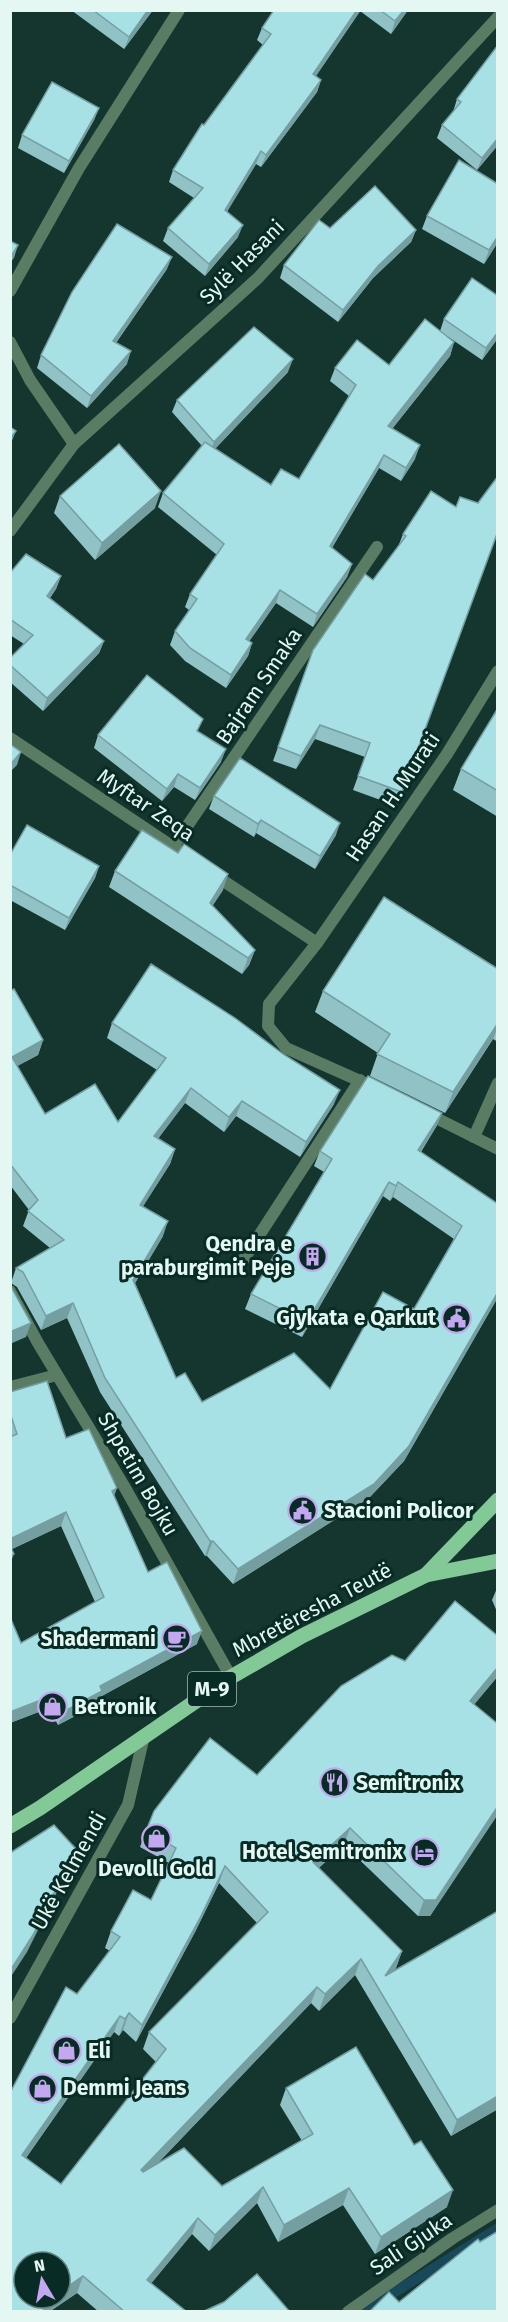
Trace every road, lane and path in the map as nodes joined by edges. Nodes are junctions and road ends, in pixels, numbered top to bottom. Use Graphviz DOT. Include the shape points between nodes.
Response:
graph roads {
  1 [pos="179,10"];
  2 [pos="498,16"];
  3 [pos="10,291"];
  4 [pos="10,342"];
  5 [pos="74,444"];
  6 [pos="10,531"];
  7 [pos="377,547"];
  8 [pos="498,670"];
  9 [pos="494,685"];
  10 [pos="10,738"];
  11 [pos="173,847"];
  12 [pos="317,943"];
  13 [pos="360,1080"];
  14 [pos="498,1083"];
  15 [pos="391,1096"];
  16 [pos="412,1106"];
  17 [pos="474,1137"];
  18 [pos="498,1149"];
  19 [pos="238,1268"];
  20 [pos="10,1291"];
  21 [pos="57,1375"];
  22 [pos="10,1387"];
  23 [pos="498,1500"];
  24 [pos="498,1560"];
  25 [pos="426,1575"];
  26 [pos="231,1677"];
  27 [pos="144,1736"];
  28 [pos="10,1826"];
  29 [pos="10,2018"];
  30 [pos="498,2210"];
  31 [pos="348,2312"];
  1 -- 3 [label="street" via="79,168"];
  2 -- 5 [label="street, Sylë Hasani" via="258,278"];
  4 -- 5 [label="street" via="30,380"];
  5 -- 6 [label="street, Sylë Hasani"];
  7 -- 11 [label="street, Bajram Smaka"];
  8 -- 9 [label="street, Hasan H. Murati"];
  9 -- 12 [label="street, Hasan H. Murati"];
  10 -- 11 [label="street, Myftar Zeqa"];
  11 -- 12 [label="street, Myftar Zeqa"];
  12 -- 13 [label="street" via="269,1004 268,1026 286,1048"];
  13 -- 15 [label="street"];
  13 -- 19 [label="street"];
  14 -- 17 [label="street"];
  16 -- 17 [label="street"];
  17 -- 18 [label="street"];
  20 -- 21 [label="street, Shpetim Bojku"];
  21 -- 22 [label="street"];
  21 -- 26 [label="street, Shpetim Bojku"];
  23 -- 25 [label="main road, Mbretëresha Teutë / M-9"];
  24 -- 25 [label="main road, Mbretëresha Teutë / M-9"];
  25 -- 26 [label="main road, Mbretëresha Teutë / M-9" via="302,1636"];
  26 -- 27 [label="main road, Mbretëresha Teutë / M-9"];
  27 -- 28 [label="main road, Mbretëresha Teutë / M-9"];
  27 -- 29 [label="street, Ukë Kelmendi" via="128,1805"];
  30 -- 31 [label="street, Sali Gjuka"];
}
